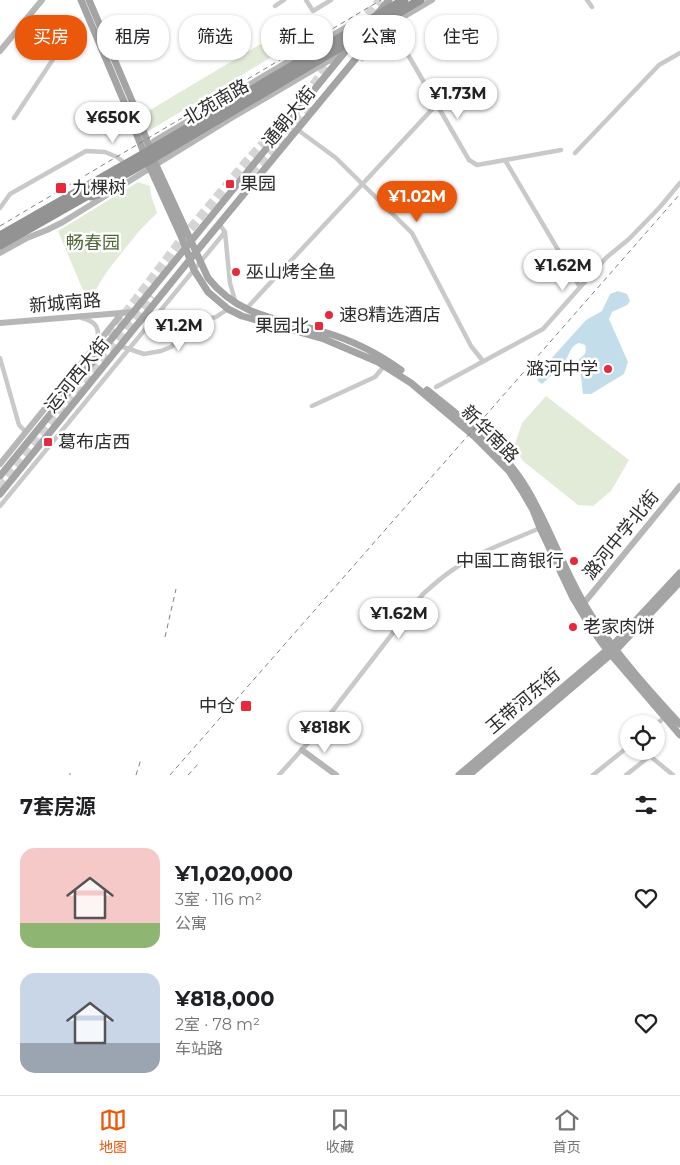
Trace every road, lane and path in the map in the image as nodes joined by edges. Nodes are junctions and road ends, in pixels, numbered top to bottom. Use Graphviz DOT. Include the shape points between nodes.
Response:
graph roads {
  1 [pos="36,0"];
  2 [pos="42,0"];
  3 [pos="81,0"];
  4 [pos="89,0"];
  5 [pos="284,0"];
  6 [pos="306,0"];
  7 [pos="389,0"];
  8 [pos="403,0"];
  9 [pos="420,0"];
  10 [pos="432,0"];
  11 [pos="587,0"];
  12 [pos="328,1"];
  13 [pos="275,6"];
  14 [pos="592,8"];
  15 [pos="377,15"];
  16 [pos="378,15"];
  17 [pos="393,15"];
  18 [pos="399,15"];
  19 [pos="403,15"];
  20 [pos="343,29"];
  21 [pos="343,36"];
  22 [pos="0,45"];
  23 [pos="343,46"];
  24 [pos="0,51"];
  25 [pos="343,52"];
  26 [pos="680,52"];
  27 [pos="343,53"];
  28 [pos="52,60"];
  29 [pos="355,60"];
  30 [pos="411,60"];
  31 [pos="242,97"];
  32 [pos="223,101"];
  33 [pos="437,104"];
  34 [pos="14,118"];
  35 [pos="298,130"];
  36 [pos="561,150"];
  37 [pos="575,153"];
  38 [pos="150,159"];
  39 [pos="505,160"];
  40 [pos="126,164"];
  41 [pos="680,183"];
  42 [pos="363,184"];
  43 [pos="113,190"];
  44 [pos="81,199"];
  45 [pos="0,208"];
  46 [pos="220,225"];
  47 [pos="225,232"];
  48 [pos="0,236"];
  49 [pos="191,241"];
  50 [pos="0,246"];
  51 [pos="185,248"];
  52 [pos="196,252"];
  53 [pos="0,253"];
  54 [pos="190,259"];
  55 [pos="200,262"];
  56 [pos="194,270"];
  57 [pos="580,287"];
  58 [pos="237,305"];
  59 [pos="228,309"];
  60 [pos="246,309"];
  61 [pos="133,312"];
  62 [pos="122,313"];
  63 [pos="78,317"];
  64 [pos="0,323"];
  65 [pos="96,345"];
  66 [pos="120,346"];
  67 [pos="128,349"];
  68 [pos="0,358"];
  69 [pos="482,361"];
  70 [pos="385,365"];
  71 [pos="436,387"];
  72 [pos="312,406"];
  73 [pos="26,432"];
  74 [pos="0,464"];
  75 [pos="0,476"];
  76 [pos="680,486"];
  77 [pos="12,491"];
  78 [pos="0,494"];
  79 [pos="0,500"];
  80 [pos="0,506"];
  81 [pos="540,528"];
  82 [pos="680,573"];
  83 [pos="680,582"];
  84 [pos="584,603"];
  85 [pos="612,650"];
  86 [pos="662,715"];
  87 [pos="665,719"];
  88 [pos="680,724"];
  89 [pos="680,735"];
  90 [pos="302,750"];
  91 [pos="620,753"];
  92 [pos="670,774"];
  93 [pos="279,775"];
  94 [pos="336,775"];
  95 [pos="459,775"];
  96 [pos="469,775"];
  97 [pos="593,775"];
  98 [pos="626,775"];
  1 -- 22 [label="street"];
  2 -- 24 [label="street"];
  3 -- 38 [label="main road"];
  4 -- 38 [label="main road"];
  5 -- 13 [label="street"];
  6 -- 12 [label="street" via="314,11"];
  7 -- 15 [label="main road, 通朝大街"];
  8 -- 16 [label="highway, 北苑南路"];
  8 -- 17 [label="main road, 通朝大街"];
  9 -- 18 [label="highway, 北苑南路"];
  10 -- 19 [label="street"];
  11 -- 14 [label="street"];
  20 -- 32 [label="street"];
  21 -- 31 [label="highway, 北苑南路"];
  23 -- 38 [label="highway, 北苑南路"];
  25 -- 38 [label="street" via="234,117"];
  26 -- 37 [label="street" via="659,65"];
  27 -- 49 [label="main road, 通朝大街"];
  28 -- 34 [label="street"];
  29 -- 35 [label="main road, 通朝大街"];
  30 -- 33 [label="street"];
  31 -- 32 [label="highway"];
  31 -- 38 [label="highway, 北苑南路"];
  32 -- 38 [label="street" via="154,141"];
  33 -- 39 [label="street" via="469,160 477,165"];
  33 -- 42 [label="street"];
  35 -- 42 [label="street" via="336,158"];
  35 -- 46 [label="main road, 通朝大街"];
  36 -- 39 [label="street"];
  38 -- 40 [label="highway, 北苑南路"];
  38 -- 43 [label="street"];
  38 -- 44 [label="highway, 北苑南路"];
  38 -- 49 [label="main road, 新华南路"];
  38 -- 51 [label="main road, 新华南路"];
  39 -- 57 [label="street"];
  40 -- 45 [label="street" via="105,152 86,151 10,194"];
  40 -- 48 [label="highway, 北苑南路"];
  41 -- 57 [label="street" via="660,208"];
  42 -- 60 [label="street"];
  42 -- 69 [label="street" via="412,233"];
  43 -- 44 [label="highway"];
  43 -- 53 [label="street" via="52,228"];
  44 -- 50 [label="highway, 北苑南路"];
  46 -- 47 [label="street"];
  46 -- 52 [label="main road, 通朝大街"];
  47 -- 55 [label="street"];
  47 -- 58 [label="street" via="230,283"];
  49 -- 51 [label="main road, 通朝大街"];
  49 -- 52 [label="main road, 新华南路"];
  51 -- 54 [label="main road, 新华南路"];
  51 -- 61 [label="main road, 运河西大街"];
  52 -- 54 [label="main road, 运河西大街"];
  52 -- 55 [label="main road, 新华南路"];
  54 -- 56 [label="main road, 新华南路"];
  54 -- 66 [label="main road, 运河西大街"];
  55 -- 56 [label="street"];
  55 -- 58 [label="main road, 新华南路" via="215,287"];
  56 -- 59 [label="main road, 新华南路" via="208,292"];
  56 -- 67 [label="street"];
  57 -- 69 [label="street" via="538,333"];
  58 -- 60 [label="main road, 新华南路"];
  59 -- 67 [label="street" via="216,317 199,321 161,352 144,354"];
  59 -- 70 [label="main road, 新华南路" via="242,316 324,339"];
  60 -- 84 [label="main road, 新华南路" via="326,333 381,357 414,379 478,432 526,487"];
  61 -- 62 [label="street, 新城南路"];
  61 -- 75 [label="main road, 运河西大街"];
  62 -- 63 [label="street, 新城南路"];
  62 -- 65 [label="street"];
  63 -- 64 [label="street, 新城南路"];
  63 -- 65 [label="street" via="98,327"];
  65 -- 73 [label="street"];
  66 -- 67 [label="street"];
  66 -- 78 [label="main road, 运河西大街"];
  67 -- 77 [label="street"];
  68 -- 73 [label="street" via="19,425"];
  69 -- 71 [label="street"];
  70 -- 72 [label="street" via="375,377"];
  70 -- 81 [label="main road, 新华南路" via="412,383 493,454 522,491"];
  73 -- 74 [label="street"];
  76 -- 84 [label="street, 潞河中学北街"];
  77 -- 79 [label="street"];
  77 -- 80 [label="street"];
  81 -- 85 [label="main road, 新华南路" via="580,611"];
  81 -- 90 [label="street" via="461,564 439,579 408,612"];
  82 -- 85 [label="main road"];
  83 -- 85 [label="main road"];
  84 -- 85 [label="main road, 新华南路"];
  85 -- 86 [label="main road, 新华南路"];
  85 -- 88 [label="main road, 新华南路"];
  85 -- 95 [label="main road, 玉带河东街"];
  85 -- 96 [label="main road, 玉带河东街"];
  87 -- 89 [label="main road, 新华南路"];
  90 -- 93 [label="street"];
  90 -- 94 [label="street"];
  91 -- 97 [label="street"];
  92 -- 98 [label="street" via="650,756"];
}
